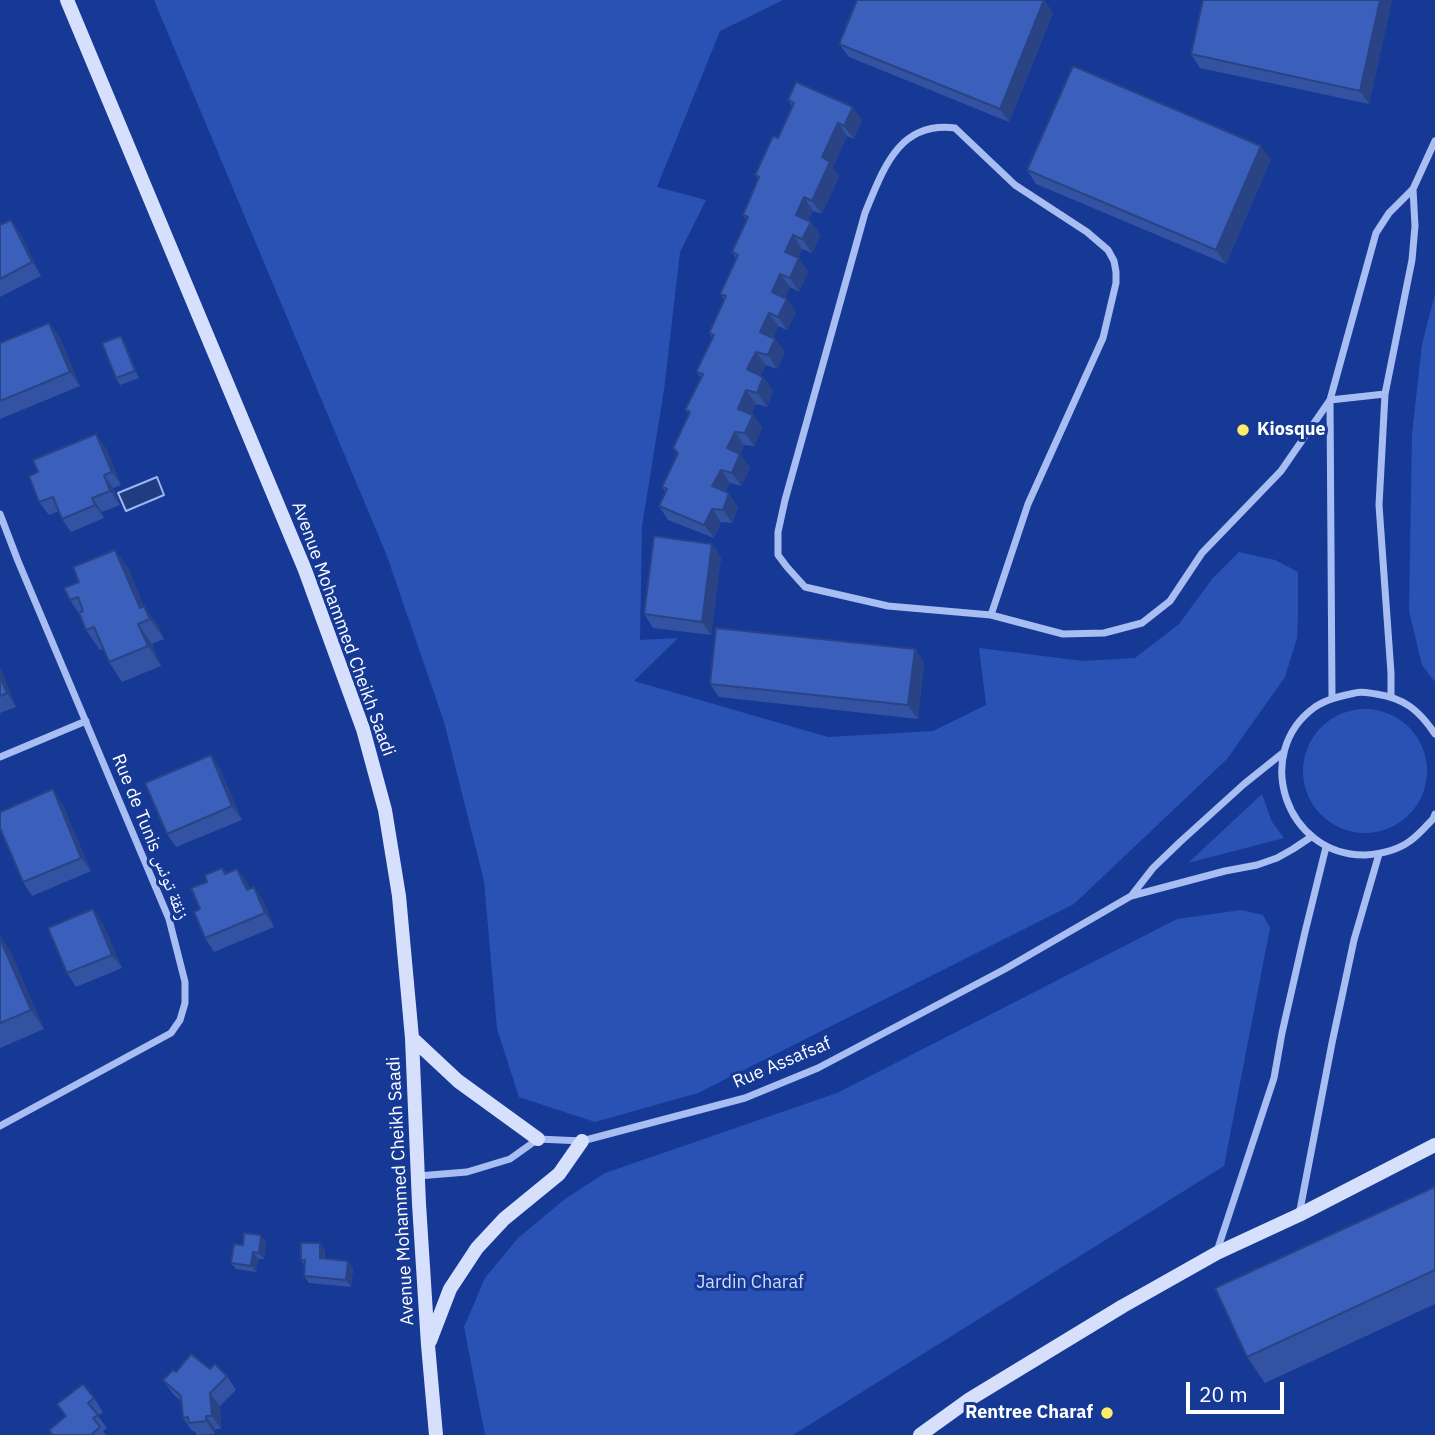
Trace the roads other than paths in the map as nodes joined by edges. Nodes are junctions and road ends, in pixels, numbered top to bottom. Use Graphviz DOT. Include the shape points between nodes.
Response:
graph roads {
  1 [pos="67,0"];
  2 [pos="1435,141"];
  3 [pos="1413,189"];
  4 [pos="1385,394"];
  5 [pos="1330,400"];
  6 [pos="0,514"];
  7 [pos="991,615"];
  8 [pos="1391,696"];
  9 [pos="1332,698"];
  10 [pos="86,722"];
  11 [pos="1435,734"];
  12 [pos="1284,752"];
  13 [pos="0,757"];
  14 [pos="1434,817"];
  15 [pos="1311,837"];
  16 [pos="1326,847"];
  17 [pos="1379,854"];
  18 [pos="1131,896"];
  19 [pos="412,1038"];
  20 [pos="0,1126"];
  21 [pos="538,1139"];
  22 [pos="582,1141"];
  23 [pos="1435,1145"];
  24 [pos="418,1176"];
  25 [pos="1299,1215"];
  26 [pos="1216,1253"];
  27 [pos="428,1345"];
  28 [pos="436,1435"];
  29 [pos="920,1435"];
  1 -- 19 [label="main road, Avenue Mohammed Cheikh Saadi" via="305,570 363,729 385,810 399,896"];
  2 -- 3 [label="street"];
  3 -- 4 [label="street" via="1412,260"];
  3 -- 5 [label="street" via="1376,233"];
  4 -- 5 [label="street"];
  4 -- 8 [label="street" via="1379,505"];
  5 -- 7 [label="street" via="1281,471 1202,553 1170,601 1142,623 1104,634 1063,634"];
  5 -- 9 [label="street"];
  6 -- 10 [label="street, Rue de Tunis زنقة تونس"];
  7 -- 7 [label="street" via="1028,504 1102,338 1116,272 1108,250 1015,185 955,128 931,127 902,144 880,176 865,213 785,500 778,555 805,587 888,606"];
  8 -- 9 [label="street" via="1361,691"];
  8 -- 11 [label="street" via="1410,705"];
  9 -- 12 [label="street" via="1301,719"];
  10 -- 13 [label="street"];
  10 -- 20 [label="street, Rue de Tunis زنقة تونس" via="169,919 185,982 185,1003 171,1033"];
  12 -- 15 [label="street" via="1282,783 1291,813"];
  12 -- 18 [label="street, Rue Assafsaf" via="1180,842"];
  14 -- 17 [label="street" via="1410,842"];
  15 -- 16 [label="street"];
  15 -- 18 [label="street, Rue Assafsaf" via="1257,865"];
  16 -- 17 [label="street" via="1352,855"];
  16 -- 26 [label="street" via="1274,1077"];
  17 -- 25 [label="street" via="1354,940"];
  18 -- 22 [label="street, Rue Assafsaf" via="818,1068 745,1098"];
  19 -- 21 [label="main road" via="458,1081"];
  19 -- 24 [label="main road, Avenue Mohammed Cheikh Saadi"];
  21 -- 22 [label="street, Rue Assafsaf"];
  21 -- 24 [label="street" via="510,1159 467,1172"];
  22 -- 27 [label="main road" via="559,1174 477,1248 450,1289"];
  23 -- 25 [label="main road"];
  24 -- 27 [label="main road, Avenue Mohammed Cheikh Saadi"];
  25 -- 26 [label="main road"];
  26 -- 29 [label="main road" via="970,1399"];
  27 -- 28 [label="main road, Avenue Mohammed Cheikh Saadi"];
}
